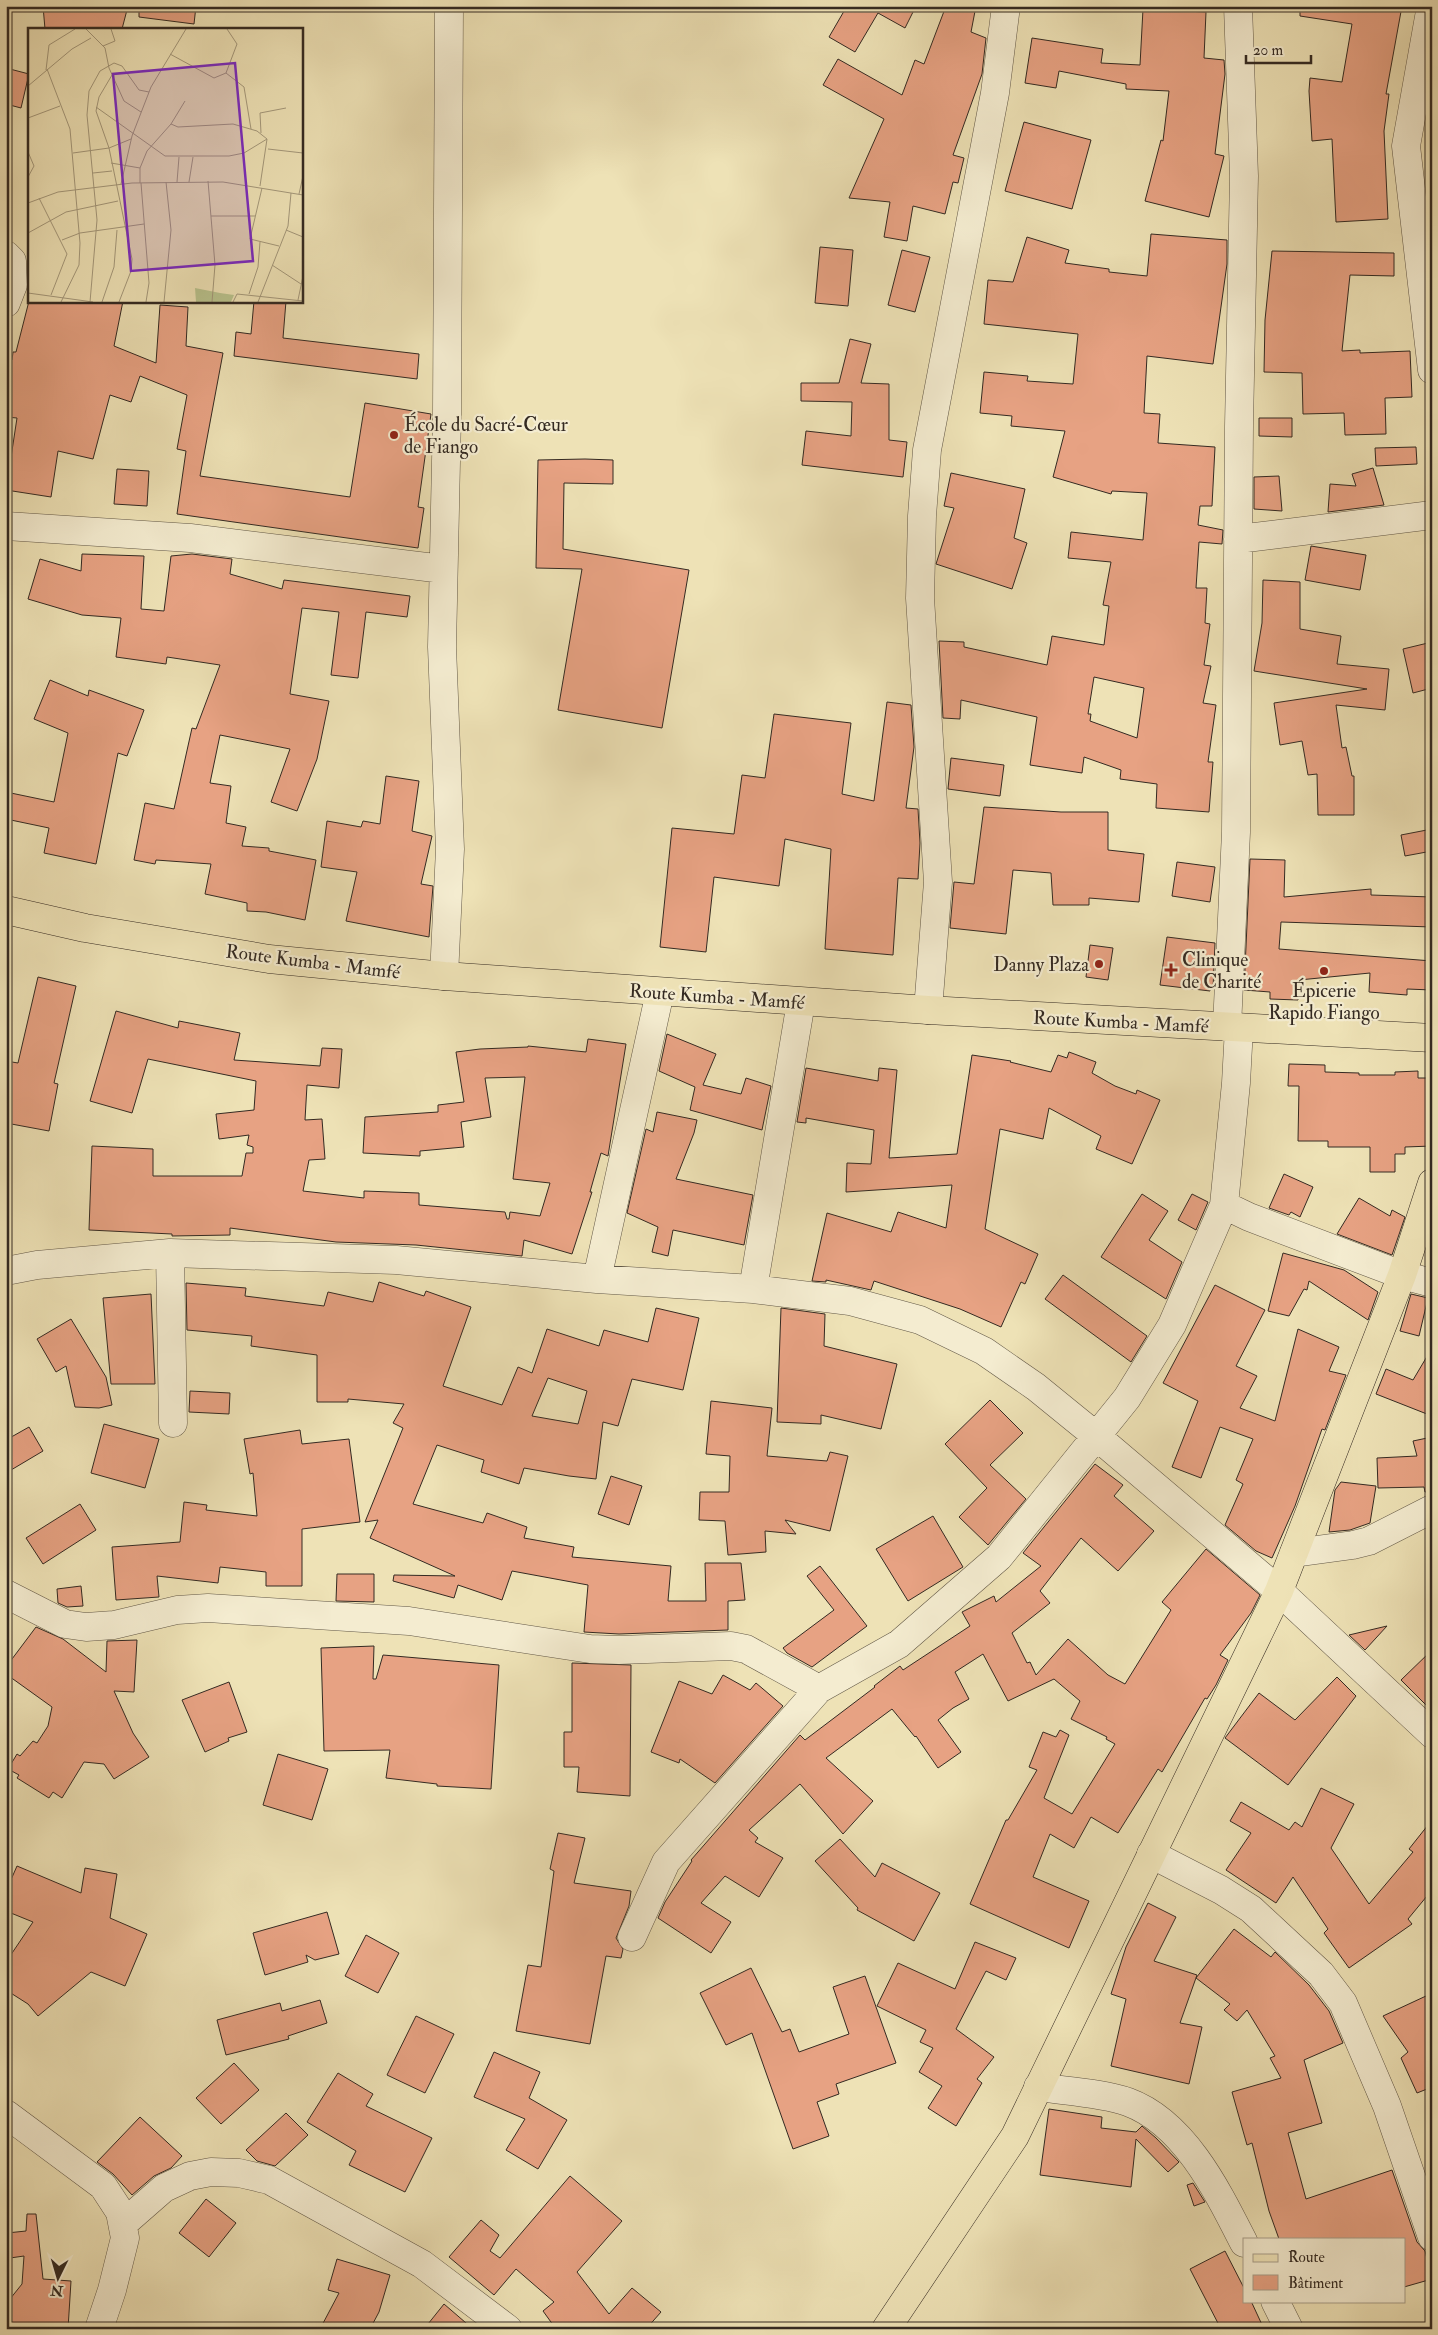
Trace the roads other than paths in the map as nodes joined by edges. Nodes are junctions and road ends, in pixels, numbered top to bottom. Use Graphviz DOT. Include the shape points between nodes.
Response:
graph roads {
  1 [pos="449,6"];
  2 [pos="1006,6"];
  3 [pos="1238,6"];
  4 [pos="1431,6"];
  5 [pos="6,255"];
  6 [pos="6,303"];
  7 [pos="1432,370"];
  8 [pos="1432,515"];
  9 [pos="6,526"];
  10 [pos="1238,539"];
  11 [pos="444,569"];
  12 [pos="6,910"];
  13 [pos="444,976"];
  14 [pos="660,992"];
  15 [pos="801,1002"];
  16 [pos="928,1010"];
  17 [pos="1233,1028"];
  18 [pos="1432,1038"];
  19 [pos="1432,1183"];
  20 [pos="1224,1205"];
  21 [pos="170,1253"];
  22 [pos="6,1271"];
  23 [pos="1402,1275"];
  24 [pos="596,1279"];
  25 [pos="1432,1283"];
  26 [pos="753,1289"];
  27 [pos="173,1423"];
  28 [pos="1095,1434"];
  29 [pos="1432,1509"];
  30 [pos="1294,1553"];
  31 [pos="1279,1591"];
  32 [pos="6,1594"];
  33 [pos="819,1689"];
  34 [pos="1432,1734"];
  35 [pos="1150,1854"];
  36 [pos="632,1937"];
  37 [pos="1038,2087"];
  38 [pos="6,2114"];
  39 [pos="124,2223"];
  40 [pos="1432,2237"];
  41 [pos="1243,2241"];
  42 [pos="1276,2302"];
  43 [pos="99,2329"];
  44 [pos="508,2329"];
  45 [pos="886,2329"];
  46 [pos="1289,2329"];
  1 -- 11 [label="street"];
  2 -- 16 [label="street" via="995,93 927,450 920,598 938,882"];
  3 -- 10 [label="street" via="1244,176"];
  4 -- 7 [label="street" via="1406,146"];
  5 -- 6 [label="street" via="12,260 13,285"];
  8 -- 10 [label="street"];
  9 -- 11 [label="street" via="190,538"];
  10 -- 17 [label="street"];
  11 -- 13 [label="street" via="442,647 450,849"];
  12 -- 13 [label="main road, Route Kumba - Mamfé" via="85,928 269,959"];
  13 -- 14 [label="main road, Route Kumba - Mamfé"];
  14 -- 15 [label="main road, Route Kumba - Mamfé"];
  14 -- 24 [label="street"];
  15 -- 16 [label="main road, Route Kumba - Mamfé"];
  15 -- 26 [label="street"];
  16 -- 17 [label="main road, Route Kumba - Mamfé"];
  17 -- 18 [label="main road, Route Kumba - Mamfé"];
  17 -- 20 [label="street" via="1236,1083"];
  19 -- 23 [label="main road"];
  20 -- 23 [label="street"];
  20 -- 28 [label="street" via="1172,1324 1127,1398"];
  21 -- 22 [label="street" via="37,1265"];
  21 -- 24 [label="street" via="396,1260"];
  21 -- 27 [label="street"];
  23 -- 25 [label="street"];
  23 -- 30 [label="main road"];
  24 -- 26 [label="street"];
  26 -- 28 [label="street" via="850,1301 920,1320 984,1351"];
  28 -- 31 [label="street"];
  28 -- 33 [label="street" via="1050,1496 999,1557 899,1644"];
  29 -- 30 [label="street" via="1369,1541"];
  30 -- 31 [label="main road"];
  31 -- 34 [label="street"];
  31 -- 35 [label="main road"];
  32 -- 33 [label="street" via="65,1624 86,1628 177,1610 208,1608 409,1621 590,1648 731,1646 746,1648"];
  33 -- 36 [label="street" via="666,1862"];
  35 -- 37 [label="main road"];
  35 -- 40 [label="street" via="1251,1909 1321,1974 1343,2003 1387,2106"];
  37 -- 41 [label="street" via="1128,2102 1157,2118 1192,2152 1212,2181"];
  37 -- 45 [label="main road" via="1015,2136"];
  38 -- 39 [label="street" via="103,2186"];
  39 -- 43 [label="street" via="124,2238 112,2290"];
  39 -- 44 [label="street" via="164,2188 190,2176 211,2172 239,2173 269,2180 422,2264"];
  42 -- 46 [label="street"];
}
